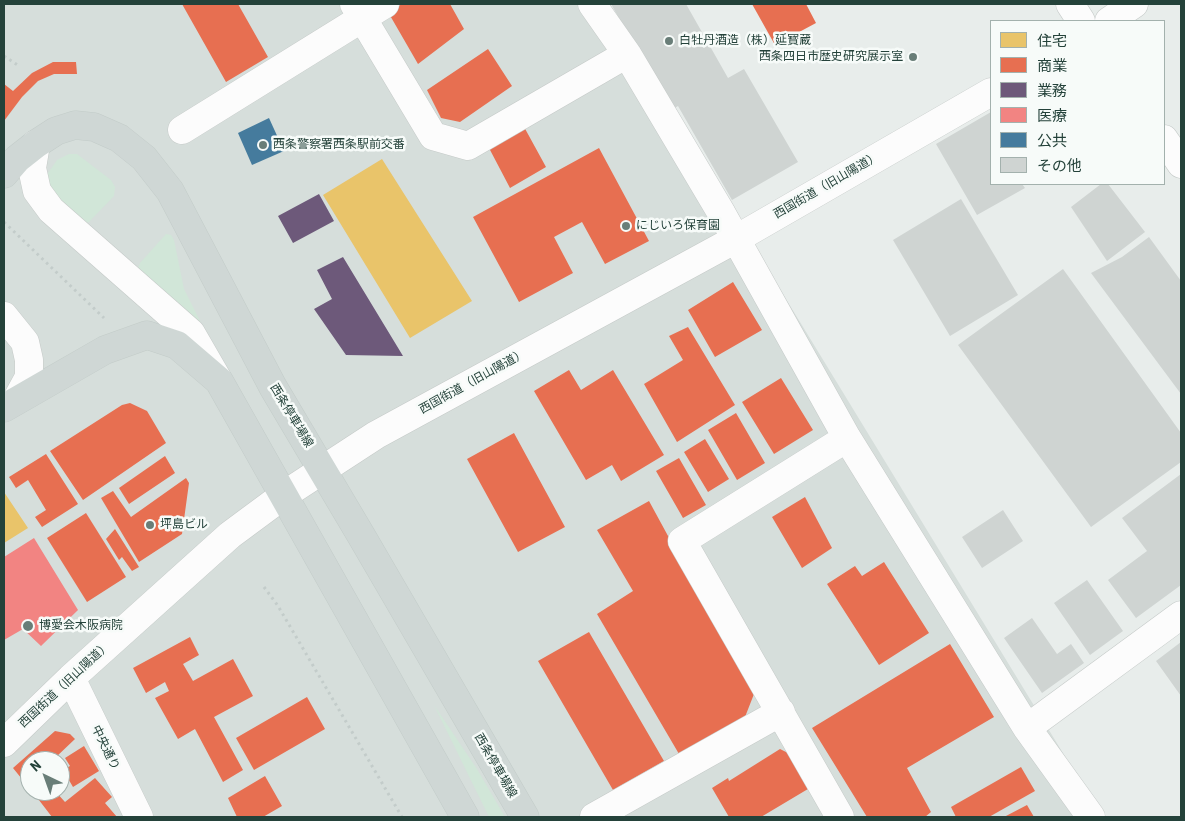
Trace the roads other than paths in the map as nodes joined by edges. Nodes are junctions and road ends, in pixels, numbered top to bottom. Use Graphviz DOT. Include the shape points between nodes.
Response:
graph roads {
  1 [pos="592,4"];
  2 [pos="1070,4"];
  3 [pos="1134,4"];
  4 [pos="367,8"];
  5 [pos="1079,20"];
  6 [pos="1110,20"];
  7 [pos="627,54"];
  8 [pos="990,93"];
  9 [pos="182,130"];
  10 [pos="1165,141"];
  11 [pos="36,144"];
  12 [pos="1181,164"];
  13 [pos="4,174"];
  14 [pos="736,239"];
  15 [pos="4,316"];
  16 [pos="220,381"];
  17 [pos="11,404"];
  18 [pos="847,438"];
  19 [pos="322,470"];
  20 [pos="284,495"];
  21 [pos="1181,615"];
  22 [pos="71,678"];
  23 [pos="781,712"];
  24 [pos="1027,728"];
  25 [pos="6,736"];
  26 [pos="139,817"];
  27 [pos="465,817"];
  28 [pos="525,817"];
  29 [pos="594,817"];
  30 [pos="840,817"];
  31 [pos="1091,817"];
  1 -- 7 [label="street"];
  2 -- 5 [label="street"];
  3 -- 6 [label="street"];
  4 -- 7 [label="street" via="433,136 468,146"];
  4 -- 9 [label="street"];
  7 -- 14 [label="street"];
  8 -- 14 [label="street, 西国街道（旧山陽道）"];
  10 -- 12 [label="street"];
  11 -- 13 [label="main road, 西条停車場線"];
  11 -- 16 [label="street" via="32,168 37,191 50,210 191,332"];
  11 -- 19 [label="main road, 西条停車場線" via="56,131 75,125 94,127 119,138 144,158 170,191 273,387"];
  14 -- 18 [label="street"];
  14 -- 19 [label="street, 西国街道（旧山陽道）" via="376,435"];
  15 -- 17 [label="street" via="25,342 29,360 29,377"];
  16 -- 17 [label="main road" via="177,345 147,335 105,350"];
  16 -- 20 [label="main road"];
  18 -- 23 [label="street" via="682,540"];
  18 -- 24 [label="street"];
  19 -- 20 [label="street, 西国街道（旧山陽道）"];
  19 -- 28 [label="main road, 西条停車場線"];
  20 -- 22 [label="street, 西国街道（旧山陽道）" via="230,535"];
  20 -- 27 [label="main road"];
  21 -- 24 [label="street"];
  22 -- 25 [label="street, 西国街道（旧山陽道）"];
  22 -- 26 [label="street, 中央通り"];
  23 -- 29 [label="street"];
  23 -- 30 [label="street"];
  24 -- 31 [label="street"];
}
